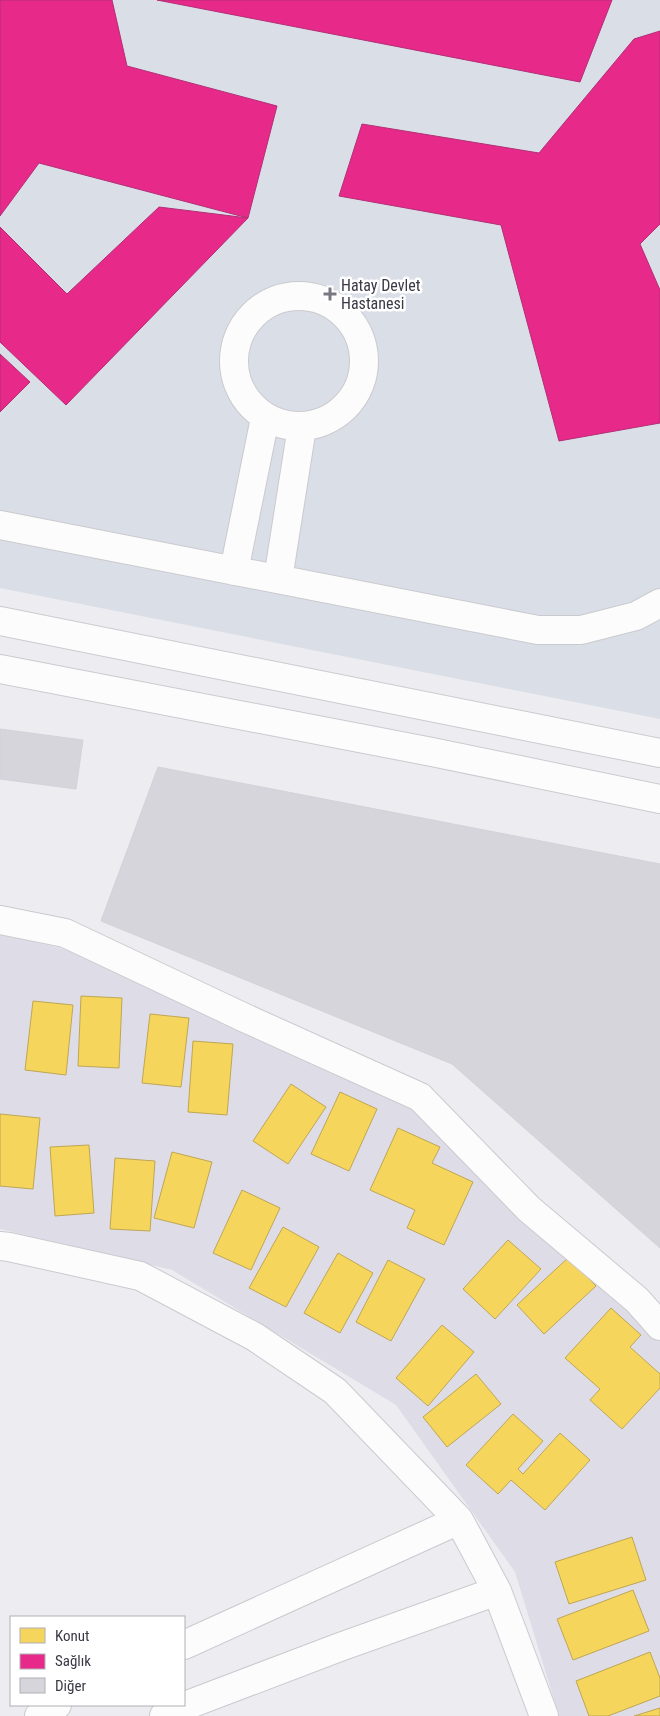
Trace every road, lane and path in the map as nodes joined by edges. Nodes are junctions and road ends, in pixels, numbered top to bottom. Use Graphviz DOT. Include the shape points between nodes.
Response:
graph roads {
  1 [pos="265,418"];
  2 [pos="302,427"];
  3 [pos="0,525"];
  4 [pos="234,571"];
  5 [pos="278,579"];
  6 [pos="660,603"];
  7 [pos="0,621"];
  8 [pos="0,669"];
  9 [pos="660,753"];
  10 [pos="660,799"];
  11 [pos="0,920"];
  12 [pos="0,1246"];
  13 [pos="660,1326"];
  14 [pos="459,1520"];
  15 [pos="497,1591"];
  16 [pos="185,1645"];
  17 [pos="55,1706"];
  18 [pos="185,1706"];
  19 [pos="185,1706"];
  20 [pos="39,1716"];
  21 [pos="164,1716"];
  22 [pos="544,1716"];
  1 -- 2 [label="street" via="283,425"];
  1 -- 2 [label="street" via="248,402 236,382 233,359 238,336 251,316 269,302 292,295 315,297 337,306 353,323 363,344 365,367 358,390 344,409 325,421"];
  1 -- 4 [label="street"];
  2 -- 5 [label="street"];
  3 -- 4 [label="street"];
  4 -- 5 [label="street"];
  5 -- 6 [label="street" via="538,630 581,630 636,616"];
  7 -- 9 [label="street"];
  8 -- 10 [label="street"];
  11 -- 13 [label="street" via="64,933 420,1097 529,1209 637,1300"];
  12 -- 14 [label="street" via="140,1276 255,1337 335,1391"];
  14 -- 15 [label="street"];
  14 -- 16 [label="street"];
  15 -- 19 [label="street"];
  15 -- 22 [label="street"];
  17 -- 20 [label="street"];
  18 -- 21 [label="street"];
}
